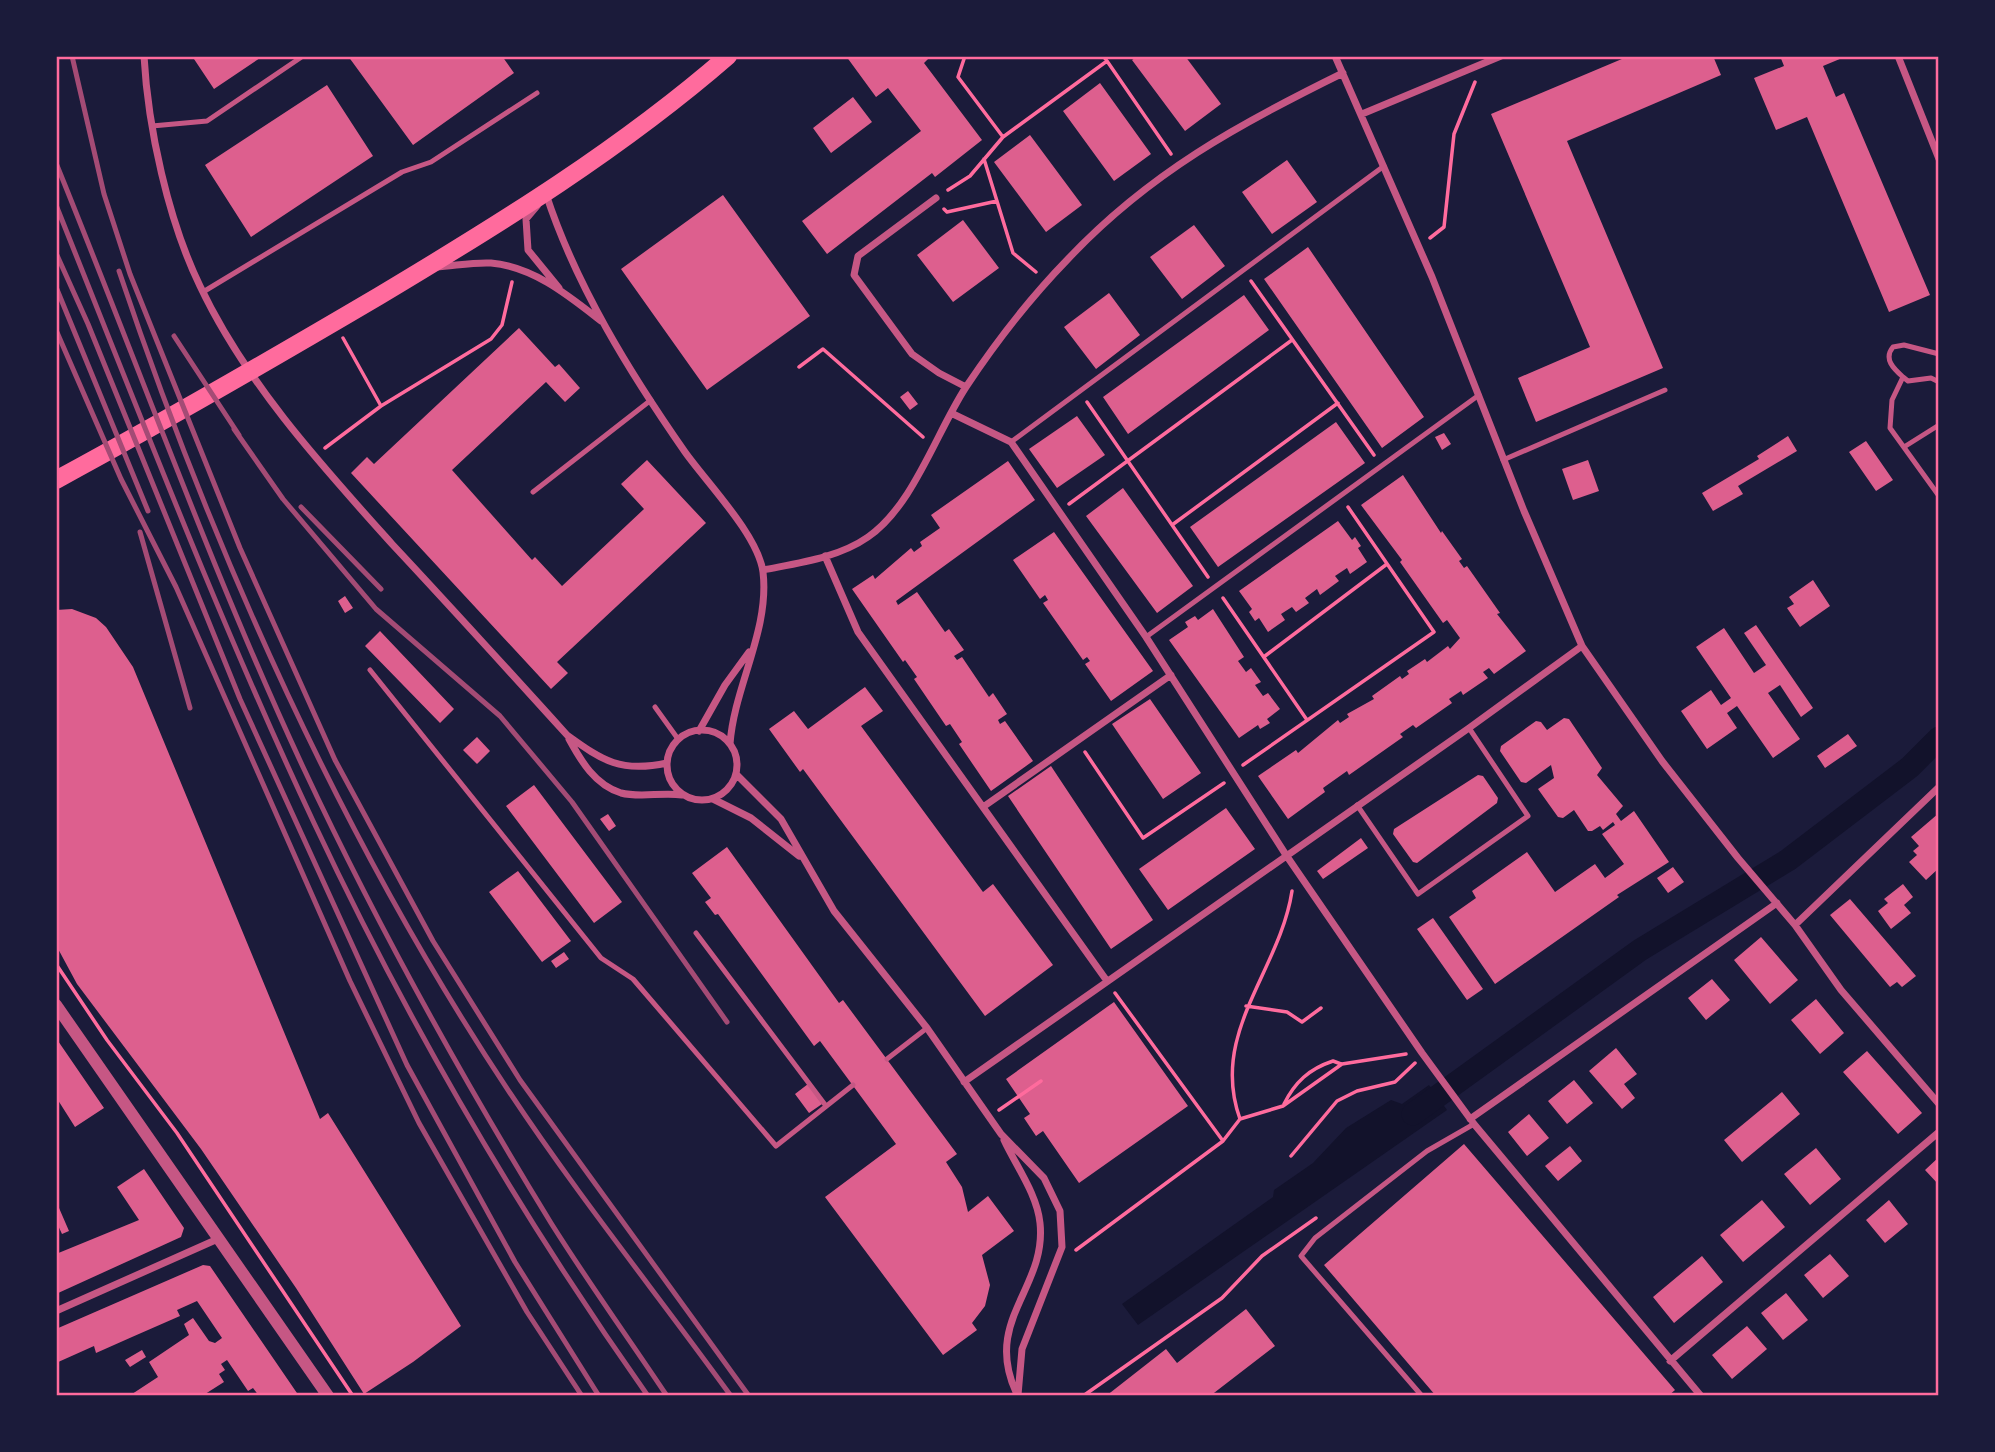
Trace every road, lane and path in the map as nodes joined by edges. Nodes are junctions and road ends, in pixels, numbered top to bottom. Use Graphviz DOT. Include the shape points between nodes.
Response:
graph roads {
  1 [pos="144,56"];
  2 [pos="303,56"];
  3 [pos="729,56"];
  4 [pos="965,56"];
  5 [pos="1335,56"];
  6 [pos="1501,56"];
  7 [pos="1898,56"];
  8 [pos="1105,58"];
  9 [pos="1483,64"];
  10 [pos="1343,72"];
  11 [pos="537,93"];
  12 [pos="1362,114"];
  13 [pos="152,125"];
  14 [pos="1003,137"];
  15 [pos="984,159"];
  16 [pos="1939,159"];
  17 [pos="1178,164"];
  18 [pos="1384,166"];
  19 [pos="546,194"];
  20 [pos="936,198"];
  21 [pos="997,201"];
  22 [pos="1420,248"];
  23 [pos="427,267"];
  24 [pos="514,269"];
  25 [pos="1244,270"];
  26 [pos="1047,282"];
  27 [pos="560,289"];
  28 [pos="203,292"];
  29 [pos="334,322"];
  30 [pos="604,323"];
  31 [pos="1292,340"];
  32 [pos="1939,354"];
  33 [pos="799,367"];
  34 [pos="1903,377"];
  35 [pos="1939,382"];
  36 [pos="967,387"];
  37 [pos="1665,390"];
  38 [pos="1080,392"];
  39 [pos="1479,395"];
  40 [pos="651,400"];
  41 [pos="1338,403"];
  42 [pos="381,406"];
  43 [pos="951,412"];
  44 [pos="1939,425"];
  45 [pos="1011,442"];
  46 [pos="933,444"];
  47 [pos="327,446"];
  48 [pos="1904,447"];
  49 [pos="1128,459"];
  50 [pos="1503,460"];
  51 [pos="1381,466"];
  52 [pos="56,480"];
  53 [pos="533,492"];
  54 [pos="1939,495"];
  55 [pos="1340,496"];
  56 [pos="1059,511"];
  57 [pos="1172,525"];
  58 [pos="825,556"];
  59 [pos="1387,564"];
  60 [pos="763,570"];
  61 [pos="1215,587"];
  62 [pos="1146,637"];
  63 [pos="1582,646"];
  64 [pos="751,649"];
  65 [pos="1265,656"];
  66 [pos="370,670"];
  67 [pos="1171,675"];
  68 [pos="655,707"];
  69 [pos="1307,720"];
  70 [pos="1469,728"];
  71 [pos="699,730"];
  72 [pos="567,735"];
  73 [pos="678,739"];
  74 [pos="1077,741"];
  75 [pos="730,744"];
  76 [pos="667,763"];
  77 [pos="736,774"];
  78 [pos="1234,774"];
  79 [pos="1939,788"];
  80 [pos="682,795"];
  81 [pos="713,799"];
  82 [pos="1357,805"];
  83 [pos="983,807"];
  84 [pos="1286,855"];
  85 [pos="802,859"];
  86 [pos="1295,868"];
  87 [pos="1777,903"];
  88 [pos="1795,925"];
  89 [pos="695,933"];
  90 [pos="56,964"];
  91 [pos="1107,981"];
  92 [pos="56,1004"];
  93 [pos="1246,1006"];
  94 [pos="1321,1008"];
  95 [pos="927,1028"];
  96 [pos="1422,1053"];
  97 [pos="887,1059"];
  98 [pos="1342,1064"];
  99 [pos="1041,1081"];
  100 [pos="964,1082"];
  101 [pos="853,1085"];
  102 [pos="1939,1104"];
  103 [pos="826,1106"];
  104 [pos="1283,1106"];
  105 [pos="989,1117"];
  106 [pos="1240,1119"];
  107 [pos="1470,1119"];
  108 [pos="1939,1132"];
  109 [pos="1001,1134"];
  110 [pos="1223,1141"];
  111 [pos="1291,1156"];
  112 [pos="1317,1217"];
  113 [pos="220,1238"];
  114 [pos="1058,1264"];
  115 [pos="56,1311"];
  116 [pos="1670,1361"];
  117 [pos="1018,1395"];
  118 [pos="328,1396"];
  119 [pos="353,1396"];
  120 [pos="1083,1396"];
  121 [pos="1422,1396"];
  122 [pos="1701,1396"];
  1 -- 13 [label="street"];
  2 -- 13 [label="lane" via="207,121"];
  3 -- 19 [label="main road" via="682,96"];
  4 -- 14 [label="path" via="958,77"];
  5 -- 10 [label="street"];
  6 -- 9 [label="street"];
  7 -- 16 [label="street"];
  8 -- 14 [label="path"];
  8 -- 17 [label="path"];
  9 -- 12 [label="street"];
  9 -- 22 [label="path" via="1454,134 1444,227"];
  10 -- 12 [label="street"];
  10 -- 17 [label="street" via="1248,119"];
  11 -- 28 [label="lane" via="431,162 402,172"];
  12 -- 18 [label="street"];
  13 -- 28 [label="street" via="167,193"];
  14 -- 15 [label="path"];
  15 -- 20 [label="path" via="970,176"];
  15 -- 21 [label="path"];
  17 -- 26 [label="street" via="1130,200"];
  18 -- 22 [label="street"];
  18 -- 25 [label="lane"];
  19 -- 23 [label="main road"];
  19 -- 27 [label="street" via="526,219 528,250"];
  19 -- 30 [label="street"];
  20 -- 21 [label="path" via="947,212"];
  20 -- 36 [label="street" via="858,256 854,275 912,354"];
  21 -- 26 [label="path" via="1013,253"];
  22 -- 39 [label="street"];
  23 -- 24 [label="street" via="491,263"];
  23 -- 29 [label="main road"];
  24 -- 27 [label="street"];
  24 -- 42 [label="path" via="508,308 491,339"];
  25 -- 31 [label="path"];
  25 -- 38 [label="lane"];
  26 -- 36 [label="street"];
  27 -- 30 [label="street"];
  28 -- 72 [label="street" via="296,438"];
  29 -- 42 [label="path"];
  29 -- 52 [label="main road"];
  30 -- 40 [label="street"];
  31 -- 41 [label="path"];
  31 -- 49 [label="path"];
  32 -- 34 [label="lane" via="1904,345 1893,347 1890,364"];
  33 -- 46 [label="path" via="823,349"];
  34 -- 35 [label="lane"];
  34 -- 48 [label="lane" via="1889,415 1890,428"];
  36 -- 43 [label="street"];
  37 -- 50 [label="lane"];
  38 -- 45 [label="lane"];
  38 -- 49 [label="path"];
  39 -- 50 [label="street"];
  39 -- 51 [label="lane"];
  40 -- 53 [label="lane"];
  40 -- 60 [label="street" via="745,533"];
  41 -- 51 [label="path"];
  41 -- 57 [label="path"];
  42 -- 47 [label="path"];
  43 -- 45 [label="street"];
  43 -- 46 [label="street"];
  44 -- 48 [label="lane"];
  45 -- 56 [label="street"];
  46 -- 58 [label="street" via="894,513 868,537"];
  48 -- 54 [label="lane"];
  49 -- 56 [label="path"];
  49 -- 57 [label="path"];
  50 -- 63 [label="street"];
  51 -- 55 [label="lane"];
  55 -- 59 [label="path"];
  55 -- 61 [label="lane"];
  56 -- 62 [label="street"];
  57 -- 61 [label="path"];
  58 -- 60 [label="street"];
  58 -- 83 [label="street" via="858,632"];
  59 -- 65 [label="path"];
  59 -- 69 [label="path" via="1434,632"];
  60 -- 64 [label="street" via="763,596"];
  61 -- 62 [label="lane"];
  61 -- 65 [label="path"];
  62 -- 67 [label="street"];
  63 -- 70 [label="street"];
  63 -- 87 [label="street" via="1662,761"];
  64 -- 71 [label="street"];
  64 -- 75 [label="street"];
  65 -- 69 [label="path"];
  66 -- 103 [label="lane" via="601,958 633,979 776,1146"];
  67 -- 74 [label="street"];
  67 -- 78 [label="street"];
  68 -- 73 [label="lane"];
  69 -- 78 [label="path"];
  70 -- 82 [label="street"];
  70 -- 82 [label="lane" via="1528,816 1418,894"];
  71 -- 73 [label="street"];
  71 -- 75 [label="street" via="721,736"];
  72 -- 76 [label="street" via="615,765 636,768"];
  72 -- 80 [label="street" via="581,763 601,783 622,793"];
  73 -- 76 [label="street"];
  74 -- 78 [label="path" via="1143,838"];
  74 -- 83 [label="street"];
  75 -- 77 [label="street"];
  76 -- 80 [label="street" via="670,781"];
  77 -- 81 [label="street" via="727,789"];
  77 -- 85 [label="street" via="781,819"];
  78 -- 84 [label="street"];
  79 -- 88 [label="street"];
  80 -- 81 [label="street"];
  81 -- 85 [label="street" via="751,818"];
  82 -- 84 [label="street"];
  83 -- 91 [label="street"];
  84 -- 86 [label="street"];
  84 -- 91 [label="street"];
  85 -- 95 [label="street" via="834,911"];
  86 -- 93 [label="path" via="1289,909"];
  86 -- 96 [label="street"];
  87 -- 88 [label="street"];
  87 -- 107 [label="street"];
  88 -- 102 [label="street" via="1841,990"];
  89 -- 103 [label="lane"];
  90 -- 119 [label="path" via="177,1133"];
  91 -- 100 [label="street"];
  91 -- 110 [label="path"];
  92 -- 113 [label="street"];
  93 -- 94 [label="path" via="1287,1012 1302,1022"];
  93 -- 106 [label="path" via="1234,1049 1233,1097"];
  95 -- 97 [label="lane"];
  95 -- 100 [label="street"];
  96 -- 98 [label="path"];
  96 -- 107 [label="street"];
  96 -- 111 [label="path" via="1395,1082 1336,1101"];
  98 -- 104 [label="path"];
  98 -- 104 [label="path" via="1333,1061 1317,1066 1298,1080"];
  99 -- 105 [label="path"];
  100 -- 105 [label="street"];
  101 -- 103 [label="lane"];
  104 -- 106 [label="path"];
  105 -- 109 [label="street"];
  106 -- 110 [label="path"];
  107 -- 116 [label="street"];
  107 -- 121 [label="lane" via="1315,1238 1301,1256"];
  108 -- 116 [label="street"];
  109 -- 114 [label="street" via="1044,1178 1055,1198 1063,1230"];
  109 -- 117 [label="street" via="1036,1204 1040,1224 1040,1245 1005,1348"];
  110 -- 114 [label="path"];
  112 -- 120 [label="path" via="1262,1256 1222,1298"];
  113 -- 115 [label="street"];
  113 -- 118 [label="street"];
  114 -- 117 [label="street" via="1022,1349"];
  116 -- 122 [label="street"];
}
